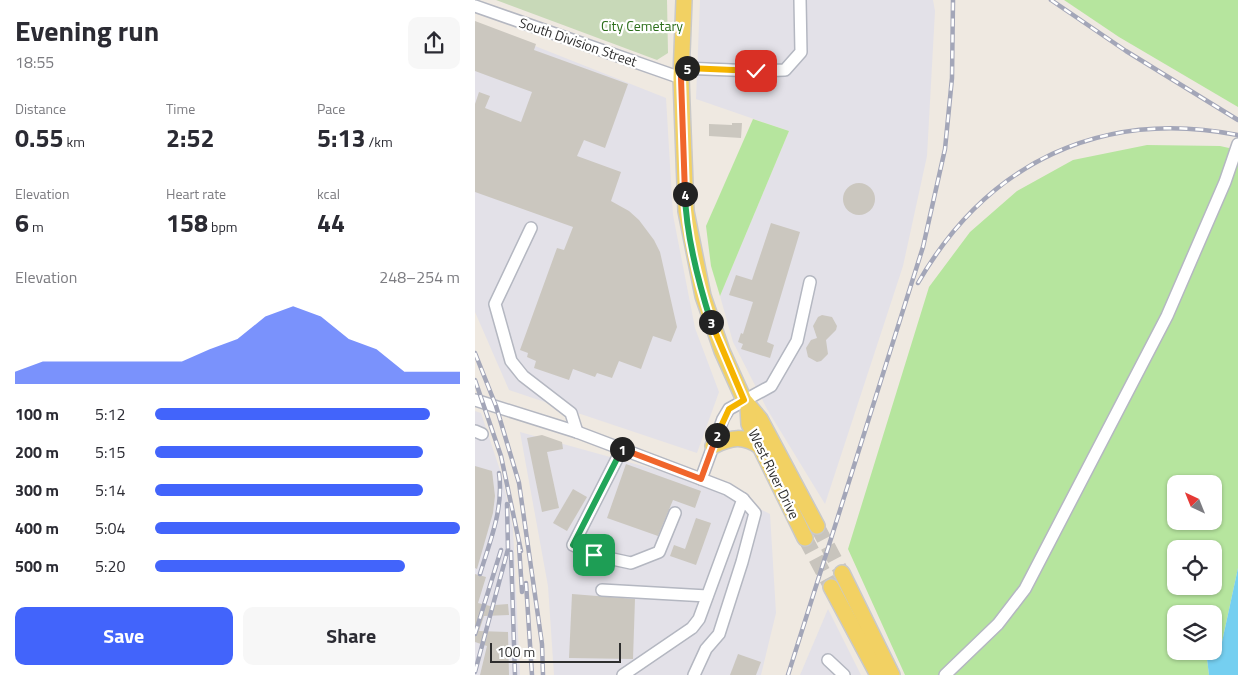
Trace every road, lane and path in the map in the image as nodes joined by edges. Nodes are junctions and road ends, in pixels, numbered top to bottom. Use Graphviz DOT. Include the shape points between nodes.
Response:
graph roads {
  1 [pos="684,0"];
  2 [pos="800,0"];
  3 [pos="475,6"];
  4 [pos="681,73"];
  5 [pos="1238,144"];
  6 [pos="531,228"];
  7 [pos="810,282"];
  8 [pos="475,400"];
  9 [pos="746,404"];
  10 [pos="577,432"];
  11 [pos="713,446"];
  12 [pos="761,447"];
  13 [pos="622,449"];
  14 [pos="701,479"];
  15 [pos="743,499"];
  16 [pos="675,513"];
  17 [pos="817,526"];
  18 [pos="805,538"];
  19 [pos="842,573"];
  20 [pos="831,587"];
  21 [pos="602,590"];
  22 [pos="707,596"];
  23 [pos="828,660"];
  24 [pos="623,675"];
  25 [pos="694,675"];
  26 [pos="844,675"];
  27 [pos="877,675"];
  28 [pos="892,675"];
  29 [pos="945,675"];
  1 -- 4 [label="main road, West River Drive"];
  2 -- 4 [label="street, South Division Street" via="801,52 785,70"];
  3 -- 4 [label="street, South Division Street"];
  4 -- 9 [label="main road, West River Drive" via="685,211 708,313"];
  5 -- 29 [label="street" via="1167,316 1025,589 998,624"];
  6 -- 10 [label="street" via="495,304 511,361 523,376 571,414"];
  7 -- 9 [label="street" via="797,341 771,386"];
  8 -- 10 [label="street"];
  9 -- 11 [label="street" via="729,409"];
  9 -- 12 [label="main road, West River Drive" via="749,424"];
  9 -- 17 [label="main road, West River Drive" via="760,419"];
  10 -- 13 [label="street"];
  11 -- 12 [label="main road" via="738,438 750,440"];
  11 -- 14 [label="street"];
  12 -- 18 [label="main road, West River Drive"];
  13 -- 14 [label="street"];
  13 -- 16 [label="street" via="573,545 594,555 631,563 659,552"];
  14 -- 15 [label="street"];
  15 -- 22 [label="street"];
  15 -- 25 [label="street" via="755,513 742,562 719,634 706,649"];
  19 -- 28 [label="main road"];
  20 -- 27 [label="main road"];
  21 -- 22 [label="street"];
  22 -- 24 [label="street" via="699,619 692,628"];
  23 -- 26 [label="street"];
}
